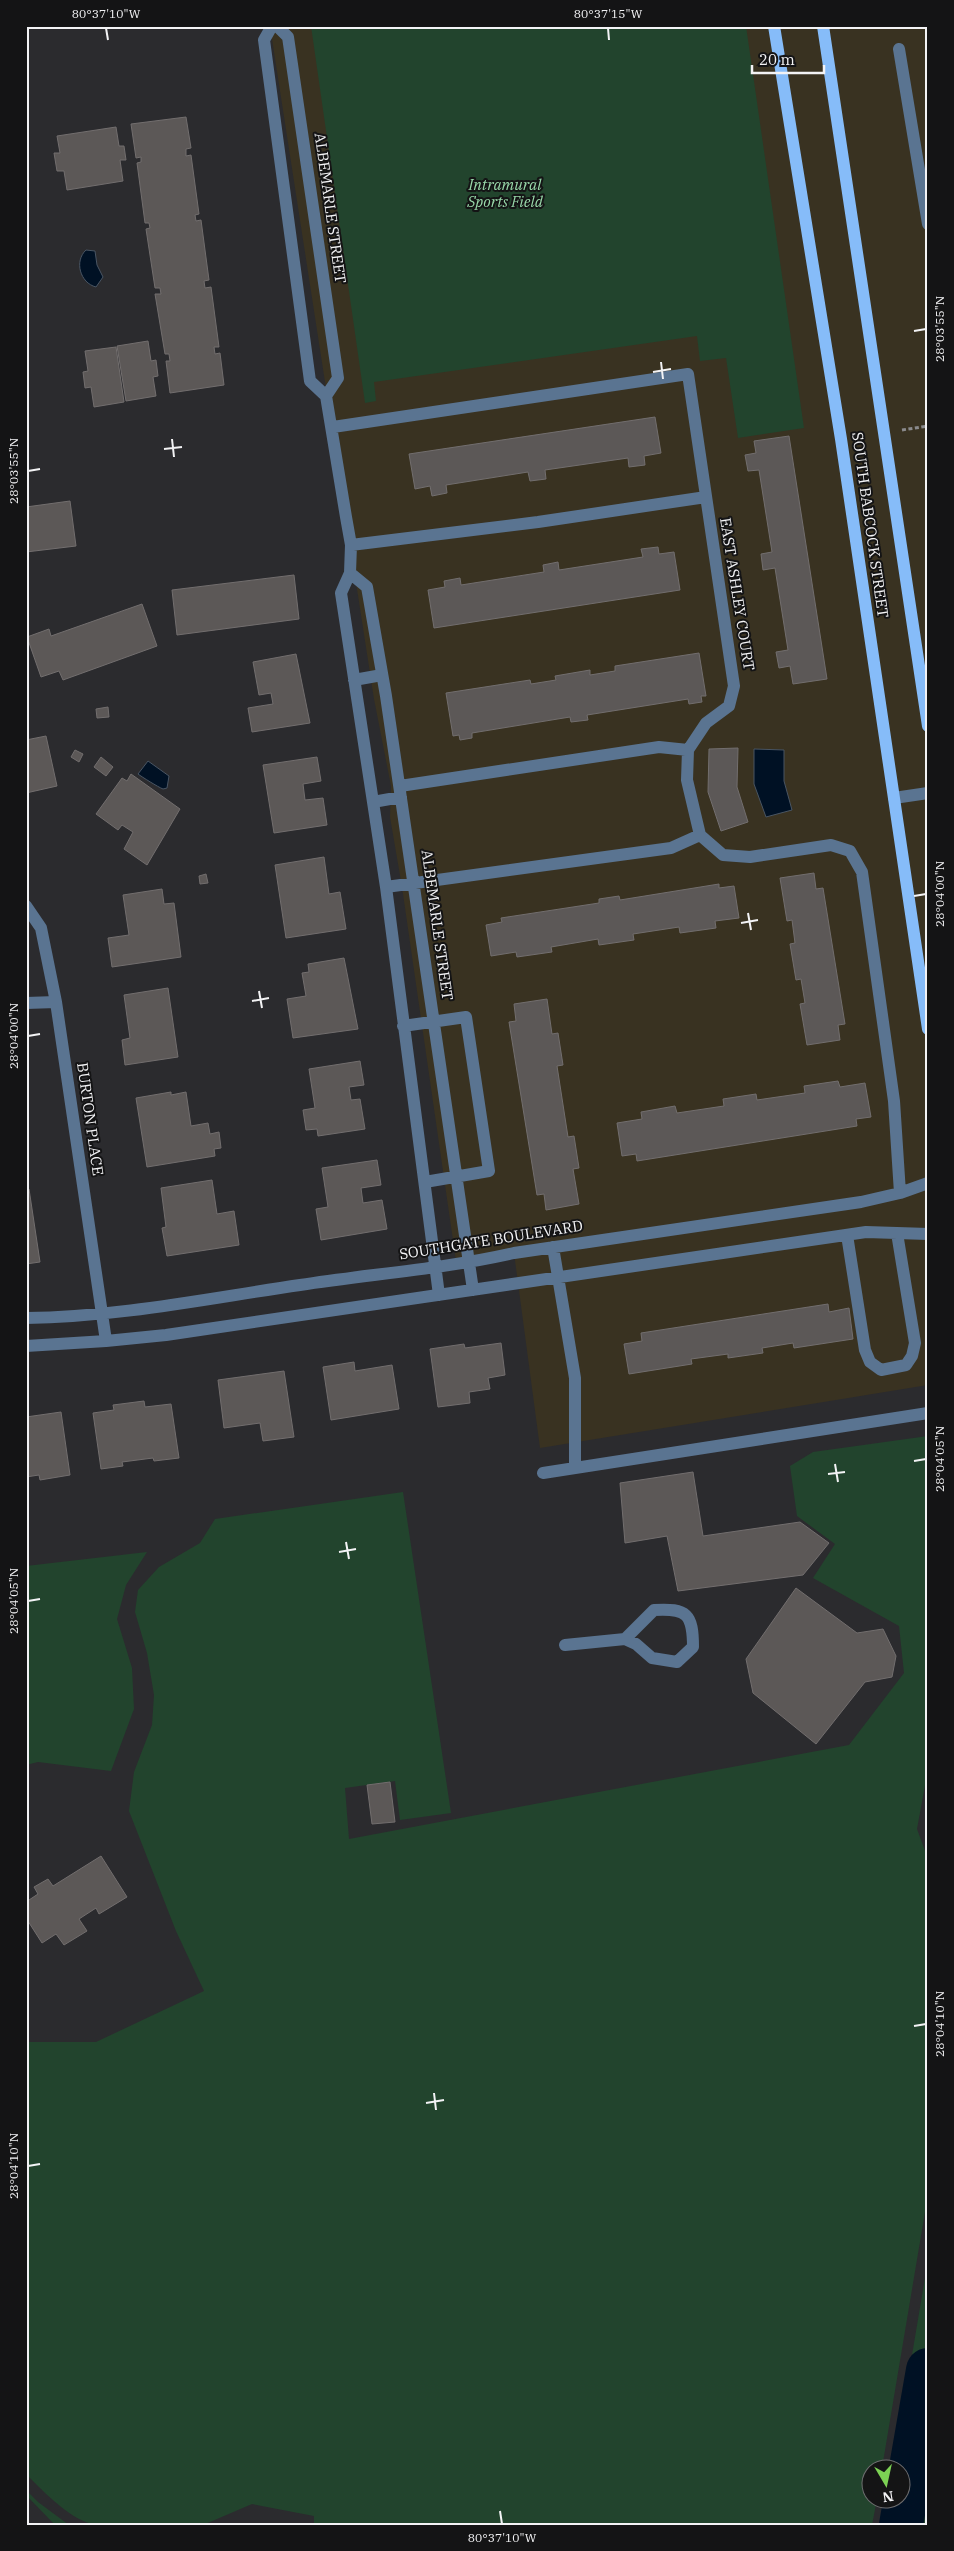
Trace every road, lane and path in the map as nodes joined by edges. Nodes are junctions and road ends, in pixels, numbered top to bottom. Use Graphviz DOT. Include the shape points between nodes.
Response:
graph roads {
  1 [pos="272,26"];
  2 [pos="277,26"];
  3 [pos="774,26"];
  4 [pos="822,26"];
  5 [pos="899,49"];
  6 [pos="928,224"];
  7 [pos="326,396"];
  8 [pos="928,426"];
  9 [pos="333,427"];
  10 [pos="899,430"];
  11 [pos="706,497"];
  12 [pos="351,545"];
  13 [pos="350,573"];
  14 [pos="382,674"];
  15 [pos="354,680"];
  16 [pos="928,726"];
  17 [pos="688,750"];
  18 [pos="400,792"];
  19 [pos="928,793"];
  20 [pos="894,798"];
  21 [pos="373,802"];
  22 [pos="700,835"];
  23 [pos="415,884"];
  24 [pos="386,888"];
  25 [pos="26,906"];
  26 [pos="56,1002"];
  27 [pos="26,1003"];
  28 [pos="434,1021"];
  29 [pos="403,1026"];
  30 [pos="928,1029"];
  31 [pos="456,1177"];
  32 [pos="426,1182"];
  33 [pos="928,1183"];
  34 [pos="900,1193"];
  35 [pos="897,1233"];
  36 [pos="928,1234"];
  37 [pos="847,1235"];
  38 [pos="553,1247"];
  39 [pos="469,1263"];
  40 [pos="435,1266"];
  41 [pos="558,1277"];
  42 [pos="473,1290"];
  43 [pos="439,1295"];
  44 [pos="102,1313"];
  45 [pos="26,1318"];
  46 [pos="106,1342"];
  47 [pos="26,1346"];
  48 [pos="928,1413"];
  49 [pos="575,1468"];
  50 [pos="543,1473"];
  51 [pos="625,1639"];
  52 [pos="565,1645"];
  1 -- 7 [label="street" via="264,40 310,381"];
  2 -- 7 [label="street, ALBEMARLE STREET" via="288,37 338,378"];
  3 -- 20 [label="main road, SOUTH BABCOCK STREET" via="841,439"];
  4 -- 16 [label="main road, SOUTH BABCOCK STREET"];
  5 -- 6 [label="street"];
  7 -- 9 [label="street"];
  8 -- 10 [label="path"];
  9 -- 11 [label="street, EAST ASHLEY COURT" via="688,374"];
  9 -- 12 [label="street"];
  11 -- 12 [label="street"];
  11 -- 17 [label="street, EAST ASHLEY COURT" via="734,686 729,706 706,723"];
  12 -- 13 [label="street"];
  13 -- 14 [label="street, ALBEMARLE STREET" via="367,587"];
  13 -- 15 [label="street" via="341,593"];
  14 -- 15 [label="street"];
  14 -- 18 [label="street, ALBEMARLE STREET"];
  15 -- 21 [label="street"];
  17 -- 18 [label="street" via="659,747"];
  17 -- 22 [label="street" via="687,780"];
  18 -- 21 [label="street"];
  18 -- 23 [label="street, ALBEMARLE STREET"];
  19 -- 20 [label="street"];
  20 -- 30 [label="main road, SOUTH BABCOCK STREET"];
  21 -- 24 [label="street"];
  22 -- 23 [label="street" via="671,848"];
  22 -- 34 [label="street" via="723,855 750,857 831,845 850,851 862,872 894,1101"];
  23 -- 24 [label="street"];
  23 -- 28 [label="street, ALBEMARLE STREET"];
  24 -- 29 [label="street"];
  25 -- 26 [label="street, BURTON PLACE" via="41,928"];
  26 -- 27 [label="street"];
  26 -- 44 [label="street, BURTON PLACE"];
  28 -- 29 [label="street"];
  28 -- 31 [label="street, ALBEMARLE STREET"];
  28 -- 31 [label="street" via="466,1017 489,1171"];
  29 -- 32 [label="street"];
  31 -- 32 [label="street"];
  31 -- 39 [label="street, ALBEMARLE STREET"];
  32 -- 40 [label="street"];
  33 -- 34 [label="street, SOUTHGATE BOULEVARD"];
  34 -- 38 [label="street, SOUTHGATE BOULEVARD" via="860,1202"];
  35 -- 36 [label="street"];
  35 -- 37 [label="street"];
  35 -- 37 [label="street" via="915,1343 906,1365 881,1370 870,1362 865,1350"];
  37 -- 41 [label="street"];
  38 -- 39 [label="street, SOUTHGATE BOULEVARD"];
  38 -- 41 [label="street"];
  39 -- 40 [label="street, SOUTHGATE BOULEVARD"];
  39 -- 42 [label="street, ALBEMARLE STREET"];
  40 -- 43 [label="street"];
  40 -- 44 [label="street, SOUTHGATE BOULEVARD"];
  41 -- 42 [label="street"];
  41 -- 49 [label="street" via="575,1378"];
  42 -- 43 [label="street"];
  43 -- 46 [label="street"];
  44 -- 45 [label="street, SOUTHGATE BOULEVARD"];
  44 -- 46 [label="street, BURTON PLACE"];
  46 -- 47 [label="street"];
  48 -- 49 [label="street"];
  49 -- 50 [label="street"];
  51 -- 51 [label="street" via="652,1658 677,1662 693,1647 693,1626 683,1612 654,1610"];
  51 -- 52 [label="street"];
}
